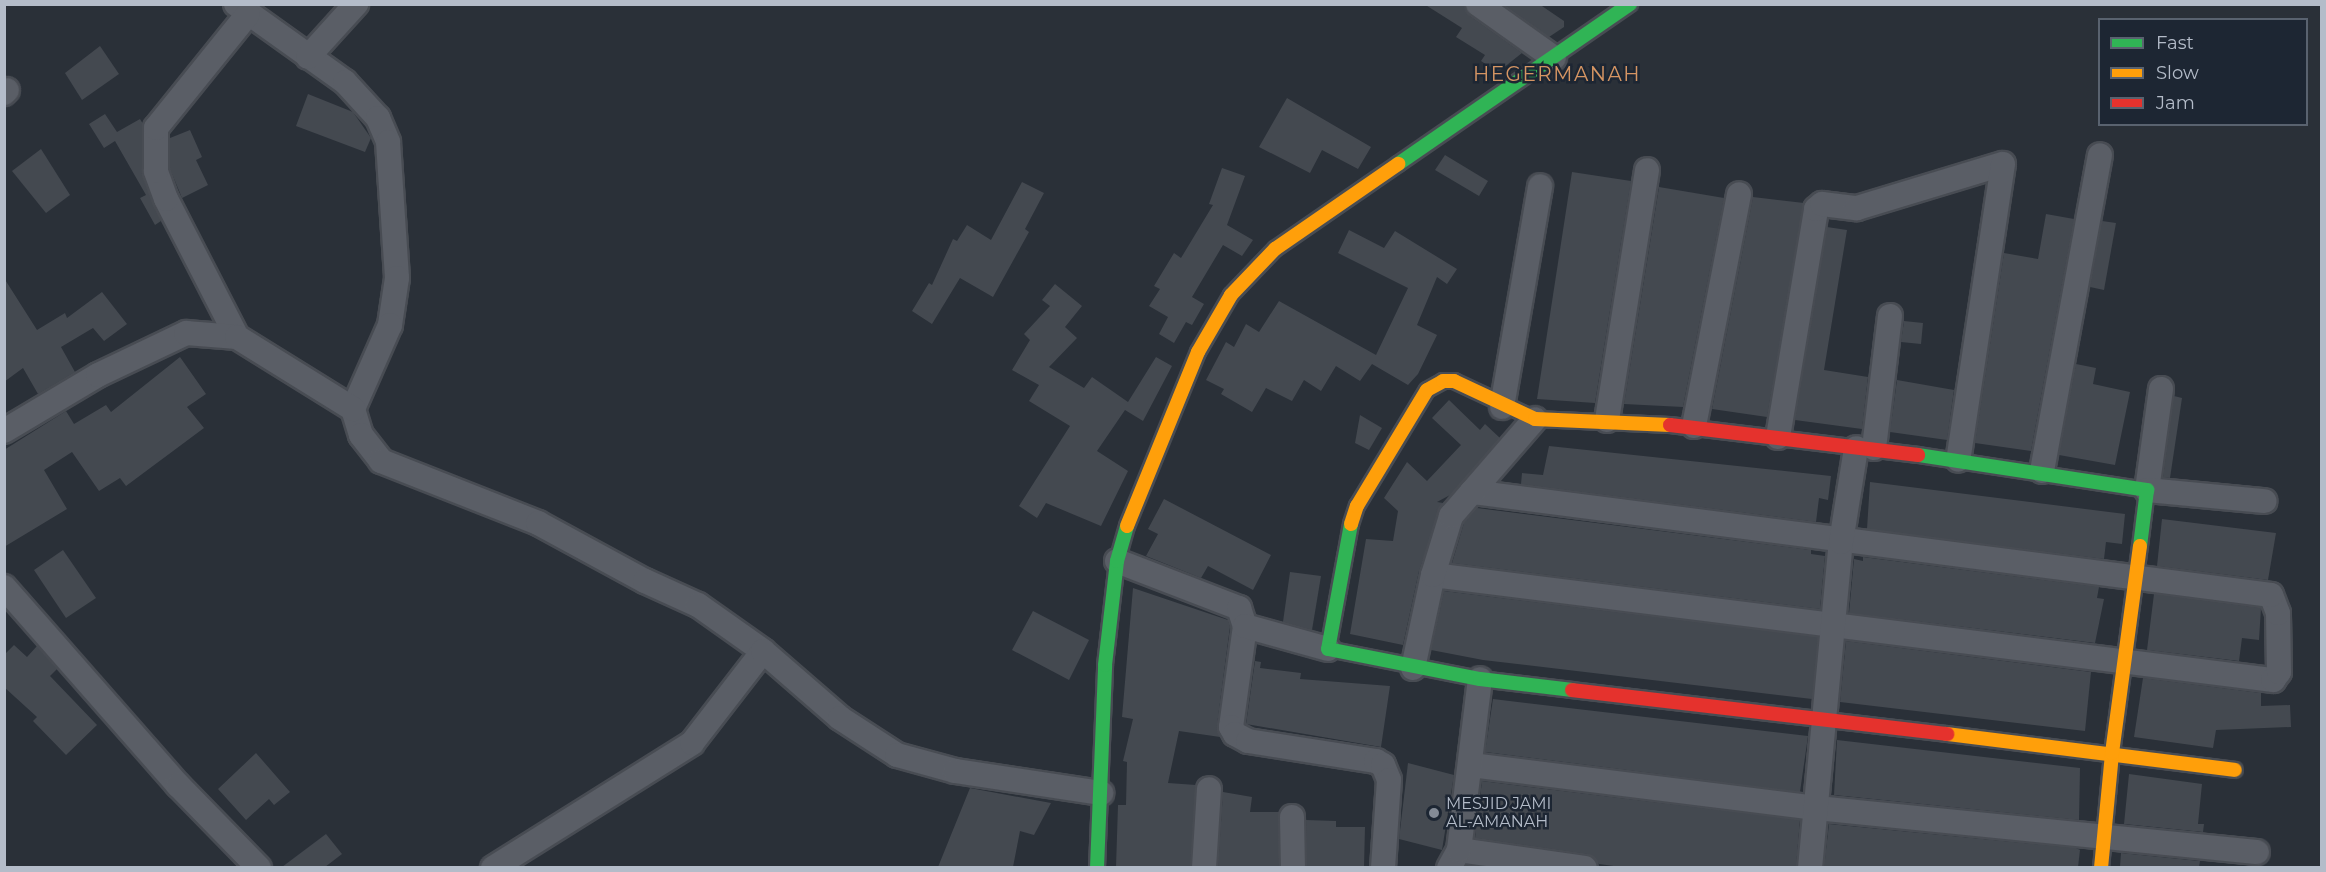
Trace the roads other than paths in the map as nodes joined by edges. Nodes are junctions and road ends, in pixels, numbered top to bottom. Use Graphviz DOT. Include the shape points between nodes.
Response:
graph roads {
  1 [pos="356,4"];
  2 [pos="1478,4"];
  3 [pos="1630,4"];
  4 [pos="242,9"];
  5 [pos="308,57"];
  6 [pos="1554,58"];
  7 [pos="2100,155"];
  8 [pos="1647,170"];
  9 [pos="1540,186"];
  10 [pos="1739,194"];
  11 [pos="1890,316"];
  12 [pos="237,337"];
  13 [pos="2161,388"];
  14 [pos="1502,407"];
  15 [pos="353,408"];
  16 [pos="1534,419"];
  17 [pos="1607,420"];
  18 [pos="1694,426"];
  19 [pos="4,431"];
  20 [pos="1778,437"];
  21 [pos="1865,448"];
  22 [pos="1958,460"];
  23 [pos="2042,471"];
  24 [pos="2147,490"];
  25 [pos="1472,492"];
  26 [pos="2264,501"];
  27 [pos="1841,542"];
  28 [pos="1117,561"];
  29 [pos="1433,575"];
  30 [pos="2136,578"];
  31 [pos="4,587"];
  32 [pos="1833,624"];
  33 [pos="1245,626"];
  34 [pos="1328,649"];
  35 [pos="763,651"];
  36 [pos="2127,662"];
  37 [pos="1413,668"];
  38 [pos="1480,679"];
  39 [pos="1824,718"];
  40 [pos="2112,753"];
  41 [pos="1471,765"];
  42 [pos="2235,770"];
  43 [pos="1209,789"];
  44 [pos="1101,793"];
  45 [pos="1816,808"];
  46 [pos="1292,818"];
  47 [pos="2104,839"];
  48 [pos="2257,852"];
  49 [pos="1454,859"];
  50 [pos="259,867"];
  51 [pos="493,867"];
  52 [pos="1097,867"];
  53 [pos="1204,867"];
  54 [pos="1293,867"];
  55 [pos="1383,867"];
  56 [pos="1586,867"];
  57 [pos="1810,867"];
  58 [pos="2101,867"];
  1 -- 5 [label="street"];
  2 -- 6 [label="street"];
  3 -- 6 [label="street"];
  4 -- 5 [label="street"];
  4 -- 12 [label="street" via="156,128 156,171 166,199"];
  5 -- 15 [label="street" via="364,100 388,142 397,278 390,325"];
  6 -- 28 [label="street" via="1285,243 1250,272 1231,295 1198,352 1132,510"];
  7 -- 23 [label="street"];
  8 -- 17 [label="street"];
  9 -- 14 [label="street"];
  10 -- 18 [label="street"];
  11 -- 21 [label="street"];
  12 -- 15 [label="street"];
  12 -- 19 [label="street" via="186,333 165,341 98,375"];
  13 -- 24 [label="street"];
  14 -- 16 [label="street"];
  14 -- 34 [label="street" via="1454,381 1443,381 1427,390 1357,506 1347,537"];
  15 -- 35 [label="street" via="361,435 381,461 538,522 645,581 698,605"];
  16 -- 17 [label="street"];
  16 -- 25 [label="street"];
  17 -- 18 [label="street"];
  18 -- 20 [label="street"];
  20 -- 21 [label="street"];
  20 -- 22 [label="street" via="1816,209 1822,204 1857,208 2003,164"];
  21 -- 22 [label="street"];
  21 -- 27 [label="street"];
  22 -- 23 [label="street"];
  23 -- 24 [label="street"];
  24 -- 26 [label="street"];
  24 -- 30 [label="street"];
  25 -- 27 [label="street"];
  25 -- 29 [label="street" via="1451,516"];
  27 -- 30 [label="street"];
  27 -- 32 [label="street"];
  28 -- 33 [label="street" via="1233,603"];
  28 -- 44 [label="street" via="1105,665"];
  29 -- 32 [label="street"];
  29 -- 37 [label="street"];
  30 -- 36 [label="street"];
  30 -- 36 [label="street" via="2271,595 2277,613 2280,666 2273,680"];
  31 -- 50 [label="street" via="178,785"];
  32 -- 36 [label="street"];
  32 -- 39 [label="street"];
  33 -- 34 [label="street"];
  33 -- 55 [label="street" via="1231,727 1235,734 1248,741 1383,765 1389,780"];
  34 -- 37 [label="street"];
  35 -- 44 [label="street" via="840,718 897,755 955,771"];
  35 -- 51 [label="street" via="692,743"];
  36 -- 40 [label="street"];
  37 -- 38 [label="street"];
  38 -- 39 [label="street"];
  38 -- 41 [label="street"];
  39 -- 40 [label="street"];
  39 -- 45 [label="street"];
  40 -- 42 [label="street"];
  40 -- 47 [label="street"];
  41 -- 45 [label="street"];
  41 -- 49 [label="street"];
  43 -- 53 [label="street"];
  44 -- 52 [label="street"];
  45 -- 47 [label="street"];
  45 -- 57 [label="street"];
  46 -- 54 [label="street"];
  47 -- 48 [label="street"];
  47 -- 58 [label="street"];
  49 -- 56 [label="street"];
}
